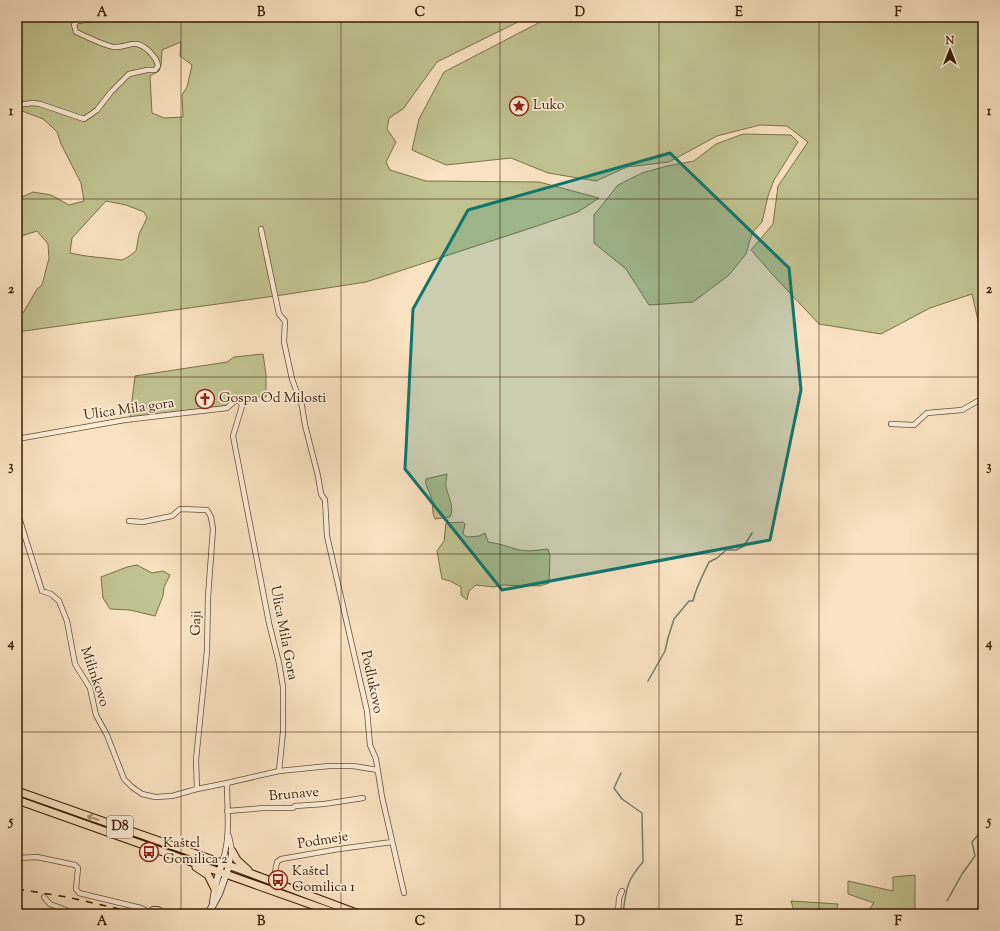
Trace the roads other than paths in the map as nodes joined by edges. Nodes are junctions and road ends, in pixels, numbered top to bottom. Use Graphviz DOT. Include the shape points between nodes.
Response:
graph roads {
  1 [pos="111,17"];
  2 [pos="17,105"];
  3 [pos="261,229"];
  4 [pos="983,398"];
  5 [pos="240,401"];
  6 [pos="891,424"];
  7 [pos="17,439"];
  8 [pos="17,511"];
  9 [pos="129,521"];
  10 [pos="378,770"];
  11 [pos="279,771"];
  12 [pos="227,783"];
  13 [pos="197,788"];
  14 [pos="17,791"];
  15 [pos="363,798"];
  16 [pos="17,800"];
  17 [pos="227,811"];
  18 [pos="228,832"];
  19 [pos="392,842"];
  20 [pos="232,851"];
  21 [pos="17,858"];
  22 [pos="190,862"];
  23 [pos="226,864"];
  24 [pos="223,873"];
  25 [pos="253,874"];
  26 [pos="273,882"];
  27 [pos="214,889"];
  28 [pos="622,891"];
  29 [pos="404,893"];
  30 [pos="44,897"];
  31 [pos="212,907"];
  32 [pos="150,913"];
  33 [pos="68,914"];
  34 [pos="164,914"];
  35 [pos="208,914"];
  36 [pos="338,914"];
  37 [pos="359,914"];
  38 [pos="618,914"];
  39 [pos="751,914"];
  40 [pos="759,914"];
  1 -- 2 [label="street" via="77,22 74,25 76,32 114,47 142,45 157,59 158,66 155,70 129,74 97,110 84,119 40,104"];
  3 -- 10 [label="street, Podlukovo" via="279,314 285,321 284,342 292,379 302,406 321,494 326,500 326,536 367,711 370,744"];
  4 -- 6 [label="street" via="962,410 927,412 914,425"];
  5 -- 7 [label="street, Ulica Mila gora" via="236,400 227,408 125,420"];
  5 -- 11 [label="street, Ulica Mila Gora" via="242,406 233,436 283,688 283,732"];
  8 -- 13 [label="street, Milinkovo" via="42,591 52,594 59,601 67,621 75,664 90,688 96,715 107,735 124,779 142,794 155,796 172,796"];
  9 -- 13 [label="street, Gaji" via="143,522 172,516 180,509 207,510 211,516 213,529 207,651 196,760"];
  10 -- 11 [label="street" via="329,766"];
  10 -- 19 [label="street, Podlukovo"];
  11 -- 12 [label="street"];
  12 -- 13 [label="street"];
  12 -- 17 [label="street"];
  23 -- 14 [label="main road, D8, one-way"];
  15 -- 17 [label="street, Brunave" via="293,808"];
  16 -- 22 [label="main road, D8"];
  17 -- 18 [label="street"];
  18 -- 20 [label="street"];
  18 -- 23 [label="street"];
  19 -- 26 [label="street, Podmeje" via="281,859"];
  19 -- 29 [label="street, Podlukovo"];
  20 -- 23 [label="street"];
  20 -- 25 [label="main road" via="237,860"];
  21 -- 32 [label="street" via="37,857 75,865 78,868 76,889 79,893 140,908"];
  22 -- 24 [label="main road, D8"];
  22 -- 27 [label="main road" via="208,875"];
  23 -- 24 [label="street"];
  23 -- 25 [label="main road, D8"];
  24 -- 27 [label="street"];
  24 -- 31 [label="street"];
  24 -- 36 [label="main road, D8"];
  25 -- 26 [label="main road, D8"];
  26 -- 37 [label="main road, D8"];
  27 -- 31 [label="street"];
  28 -- 38 [label="street"];
  30 -- 33 [label="street" via="50,904 66,910"];
  31 -- 35 [label="street"];
  32 -- 34 [label="street" via="156,910"];
  39 -- 40 [label="street"];
}
